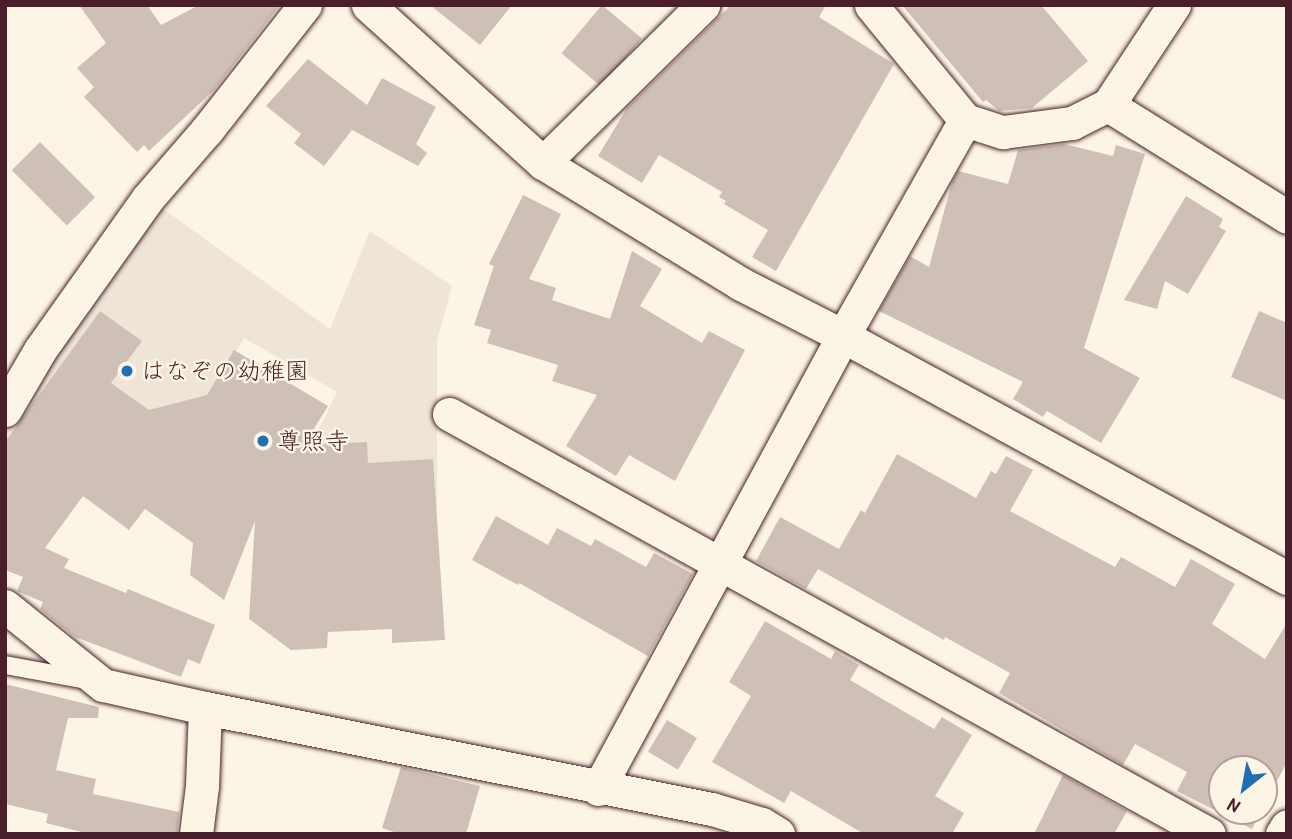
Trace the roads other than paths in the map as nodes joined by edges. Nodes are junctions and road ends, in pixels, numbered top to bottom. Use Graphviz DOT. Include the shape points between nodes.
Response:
graph roads {
  1 [pos="305,5"];
  2 [pos="368,5"];
  3 [pos="703,5"];
  4 [pos="871,5"];
  5 [pos="1174,5"];
  6 [pos="1108,105"];
  7 [pos="965,120"];
  8 [pos="543,163"];
  9 [pos="1287,217"];
  10 [pos="843,336"];
  11 [pos="5,410"];
  12 [pos="449,414"];
  13 [pos="720,563"];
  14 [pos="1287,579"];
  15 [pos="5,607"];
  16 [pos="5,665"];
  17 [pos="101,683"];
  18 [pos="205,708"];
  19 [pos="598,789"];
  20 [pos="1287,826"];
  21 [pos="766,830"];
  22 [pos="196,834"];
  23 [pos="1209,834"];
  24 [pos="1282,834"];
  1 -- 11 [label="street" via="148,198 40,350"];
  2 -- 8 [label="street"];
  3 -- 8 [label="street"];
  4 -- 7 [label="street"];
  5 -- 6 [label="street"];
  6 -- 7 [label="street" via="1072,123 1003,132"];
  6 -- 9 [label="street"];
  7 -- 10 [label="street"];
  8 -- 10 [label="street" via="741,284"];
  10 -- 13 [label="street"];
  10 -- 14 [label="street"];
  12 -- 13 [label="street"];
  13 -- 19 [label="street"];
  13 -- 23 [label="street"];
  15 -- 17 [label="street"];
  16 -- 17 [label="lane"];
  17 -- 18 [label="street"];
  18 -- 19 [label="street"];
  18 -- 22 [label="street"];
  19 -- 21 [label="street" via="712,809"];
  20 -- 24 [label="street"];
}
